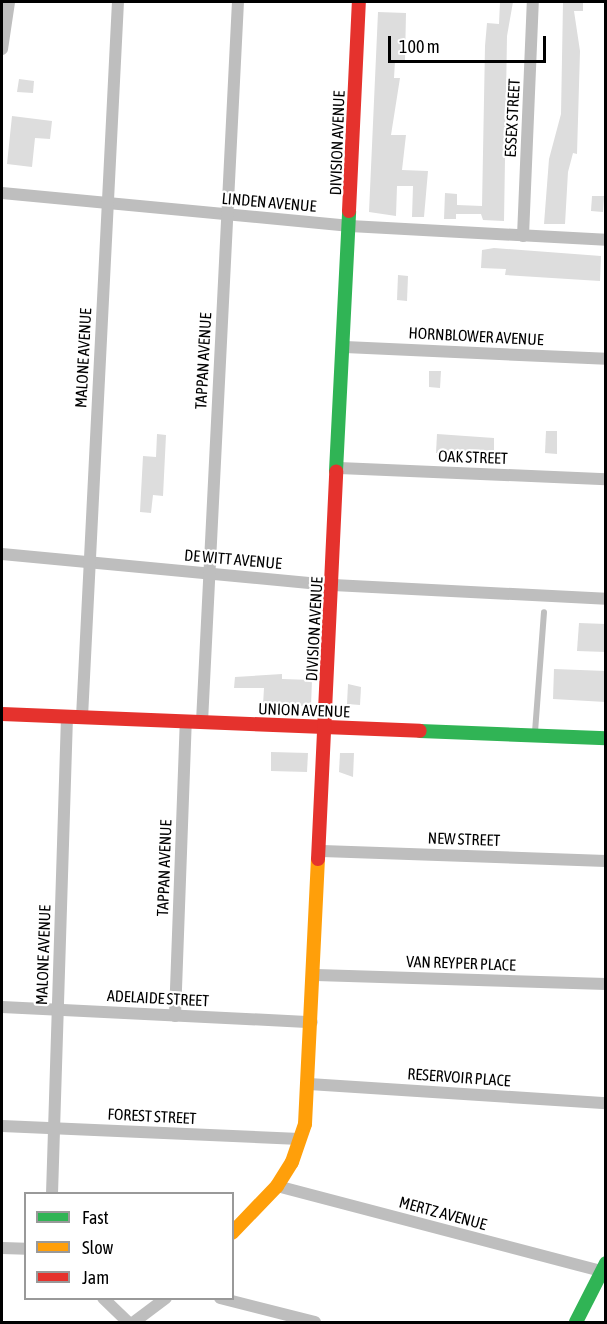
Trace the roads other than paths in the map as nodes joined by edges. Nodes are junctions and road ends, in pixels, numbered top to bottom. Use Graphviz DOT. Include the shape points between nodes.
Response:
graph roads {
  1 [pos="9,2"];
  2 [pos="118,2"];
  3 [pos="238,2"];
  4 [pos="359,2"];
  5 [pos="533,2"];
  6 [pos="2,49"];
  7 [pos="2,193"];
  8 [pos="108,204"];
  9 [pos="226,215"];
  10 [pos="350,226"];
  11 [pos="522,236"];
  12 [pos="606,240"];
  13 [pos="345,347"];
  14 [pos="606,359"];
  15 [pos="339,468"];
  16 [pos="606,479"];
  17 [pos="2,554"];
  18 [pos="89,562"];
  19 [pos="210,574"];
  20 [pos="333,585"];
  21 [pos="606,599"];
  22 [pos="544,612"];
  23 [pos="2,714"];
  24 [pos="67,717"];
  25 [pos="82,717"];
  26 [pos="186,721"];
  27 [pos="202,722"];
  28 [pos="326,727"];
  29 [pos="535,735"];
  30 [pos="606,738"];
  31 [pos="322,851"];
  32 [pos="606,861"];
  33 [pos="316,975"];
  34 [pos="606,984"];
  35 [pos="2,1007"];
  36 [pos="58,1010"];
  37 [pos="175,1016"];
  38 [pos="312,1022"];
  39 [pos="309,1084"];
  40 [pos="606,1103"];
  41 [pos="2,1126"];
  42 [pos="53,1128"];
  43 [pos="300,1139"];
  44 [pos="277,1186"];
  45 [pos="52,1192"];
  46 [pos="234,1231"];
  47 [pos="2,1248"];
  48 [pos="24,1249"];
  49 [pos="603,1267"];
  50 [pos="104,1300"];
  51 [pos="165,1300"];
  52 [pos="224,1300"];
  53 [pos="128,1323"];
  54 [pos="134,1323"];
  55 [pos="315,1323"];
  56 [pos="576,1323"];
  1 -- 6 [label="street"];
  2 -- 8 [label="street, MALONE AVENUE"];
  3 -- 9 [label="street, TAPPAN AVENUE"];
  4 -- 10 [label="street, DIVISION AVENUE"];
  5 -- 11 [label="street, ESSEX STREET"];
  7 -- 8 [label="street, LINDEN AVENUE"];
  8 -- 9 [label="street, LINDEN AVENUE"];
  8 -- 18 [label="street, MALONE AVENUE"];
  9 -- 10 [label="street, LINDEN AVENUE"];
  9 -- 19 [label="street, TAPPAN AVENUE"];
  10 -- 11 [label="street, LINDEN AVENUE"];
  10 -- 13 [label="street, DIVISION AVENUE"];
  11 -- 12 [label="street, LINDEN AVENUE"];
  13 -- 14 [label="street, HORNBLOWER AVENUE"];
  13 -- 15 [label="street, DIVISION AVENUE"];
  15 -- 16 [label="street, OAK STREET"];
  15 -- 20 [label="street, DIVISION AVENUE"];
  17 -- 18 [label="street, DE WITT AVENUE"];
  18 -- 19 [label="street, DE WITT AVENUE"];
  18 -- 25 [label="street, MALONE AVENUE"];
  19 -- 20 [label="street, DE WITT AVENUE"];
  19 -- 27 [label="street, TAPPAN AVENUE"];
  20 -- 21 [label="street, DE WITT AVENUE"];
  20 -- 28 [label="street, DIVISION AVENUE"];
  22 -- 29 [label="lane"];
  23 -- 24 [label="street, UNION AVENUE"];
  24 -- 25 [label="street, UNION AVENUE"];
  24 -- 36 [label="street, MALONE AVENUE"];
  25 -- 26 [label="street, UNION AVENUE"];
  26 -- 27 [label="street, UNION AVENUE"];
  26 -- 37 [label="street, TAPPAN AVENUE"];
  27 -- 28 [label="street, UNION AVENUE"];
  28 -- 29 [label="street, UNION AVENUE"];
  28 -- 31 [label="street, DIVISION AVENUE"];
  29 -- 30 [label="street, UNION AVENUE"];
  31 -- 32 [label="street, NEW STREET"];
  31 -- 33 [label="street, DIVISION AVENUE"];
  33 -- 34 [label="street, VAN REYPER PLACE"];
  33 -- 38 [label="street, DIVISION AVENUE"];
  35 -- 36 [label="street, ADELAIDE STREET"];
  36 -- 37 [label="street, ADELAIDE STREET"];
  36 -- 42 [label="street, MALONE AVENUE"];
  37 -- 38 [label="street, ADELAIDE STREET"];
  38 -- 39 [label="street, DIVISION AVENUE"];
  39 -- 40 [label="street, RESERVOIR PLACE"];
  39 -- 43 [label="street, DIVISION AVENUE"];
  41 -- 42 [label="street, FOREST STREET"];
  42 -- 43 [label="street, FOREST STREET"];
  42 -- 45 [label="street, MALONE AVENUE"];
  43 -- 44 [label="street, DIVISION AVENUE"];
  44 -- 46 [label="street, DIVISION AVENUE"];
  44 -- 49 [label="street, MERTZ AVENUE"];
  47 -- 48 [label="street"];
  49 -- 56 [label="street"];
  50 -- 53 [label="street"];
  51 -- 54 [label="street"];
  52 -- 55 [label="street"];
}
